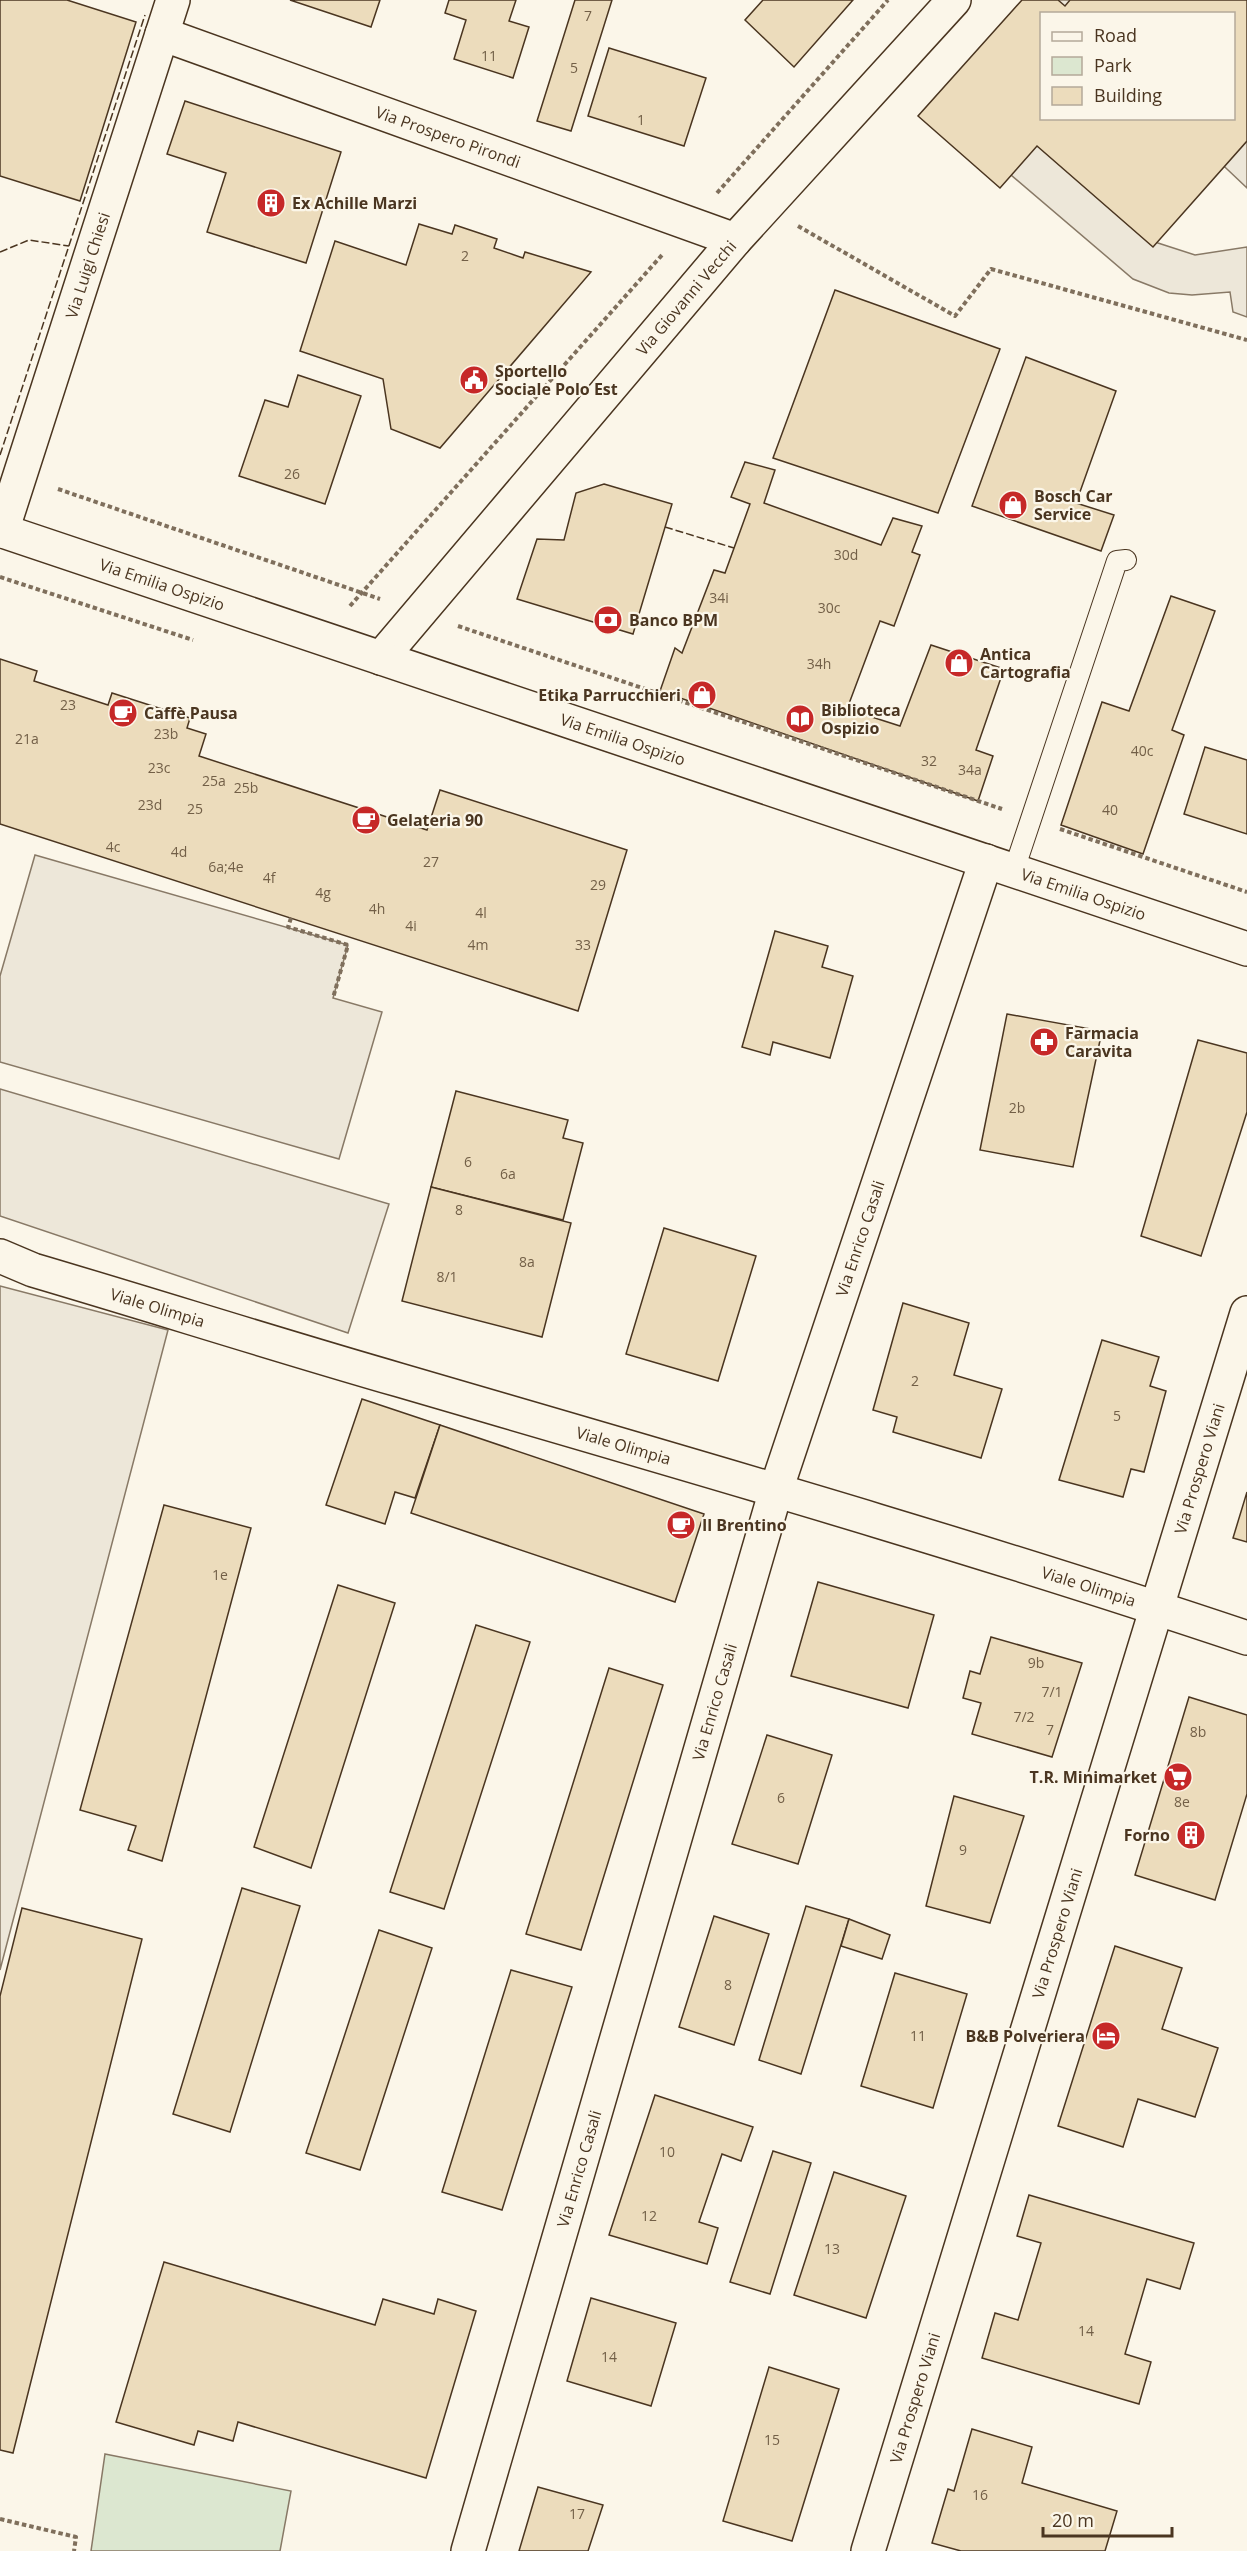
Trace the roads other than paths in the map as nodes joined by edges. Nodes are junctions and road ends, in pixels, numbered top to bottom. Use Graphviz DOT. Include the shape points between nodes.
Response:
graph roads {
  1 [pos="173,0"];
  2 [pos="954,0"];
  3 [pos="162,34"];
  4 [pos="735,240"];
  5 [pos="1,530"];
  6 [pos="1126,560"];
  7 [pos="381,658"];
  8 [pos="1000,866"];
  9 [pos="1247,949"];
  10 [pos="0,1256"];
  11 [pos="1247,1313"];
  12 [pos="776,1490"];
  13 [pos="1157,1608"];
  14 [pos="1247,1638"];
  15 [pos="468,2551"];
  16 [pos="868,2551"];
  1 -- 3 [label="street, Via Luigi Chiesi"];
  2 -- 4 [label="street, Via Giovanni Vecchi"];
  3 -- 4 [label="street, Via Prospero Pirondi"];
  3 -- 5 [label="street, Via Luigi Chiesi"];
  4 -- 7 [label="street, Via Giovanni Vecchi"];
  5 -- 7 [label="street, Via Emilia Ospizio"];
  6 -- 8 [label="lane" via="1116,561 1030,819"];
  7 -- 8 [label="street, Via Emilia Ospizio"];
  8 -- 9 [label="street, Via Emilia Ospizio"];
  8 -- 12 [label="street, Via Enrico Casali"];
  10 -- 12 [label="street, Viale Olimpia" via="33,1270 319,1357"];
  11 -- 13 [label="street, Via Prospero Viani"];
  12 -- 13 [label="street, Viale Olimpia"];
  12 -- 15 [label="street, Via Enrico Casali"];
  13 -- 14 [label="street, Viale Olimpia"];
  13 -- 16 [label="street, Via Prospero Viani"];
}
